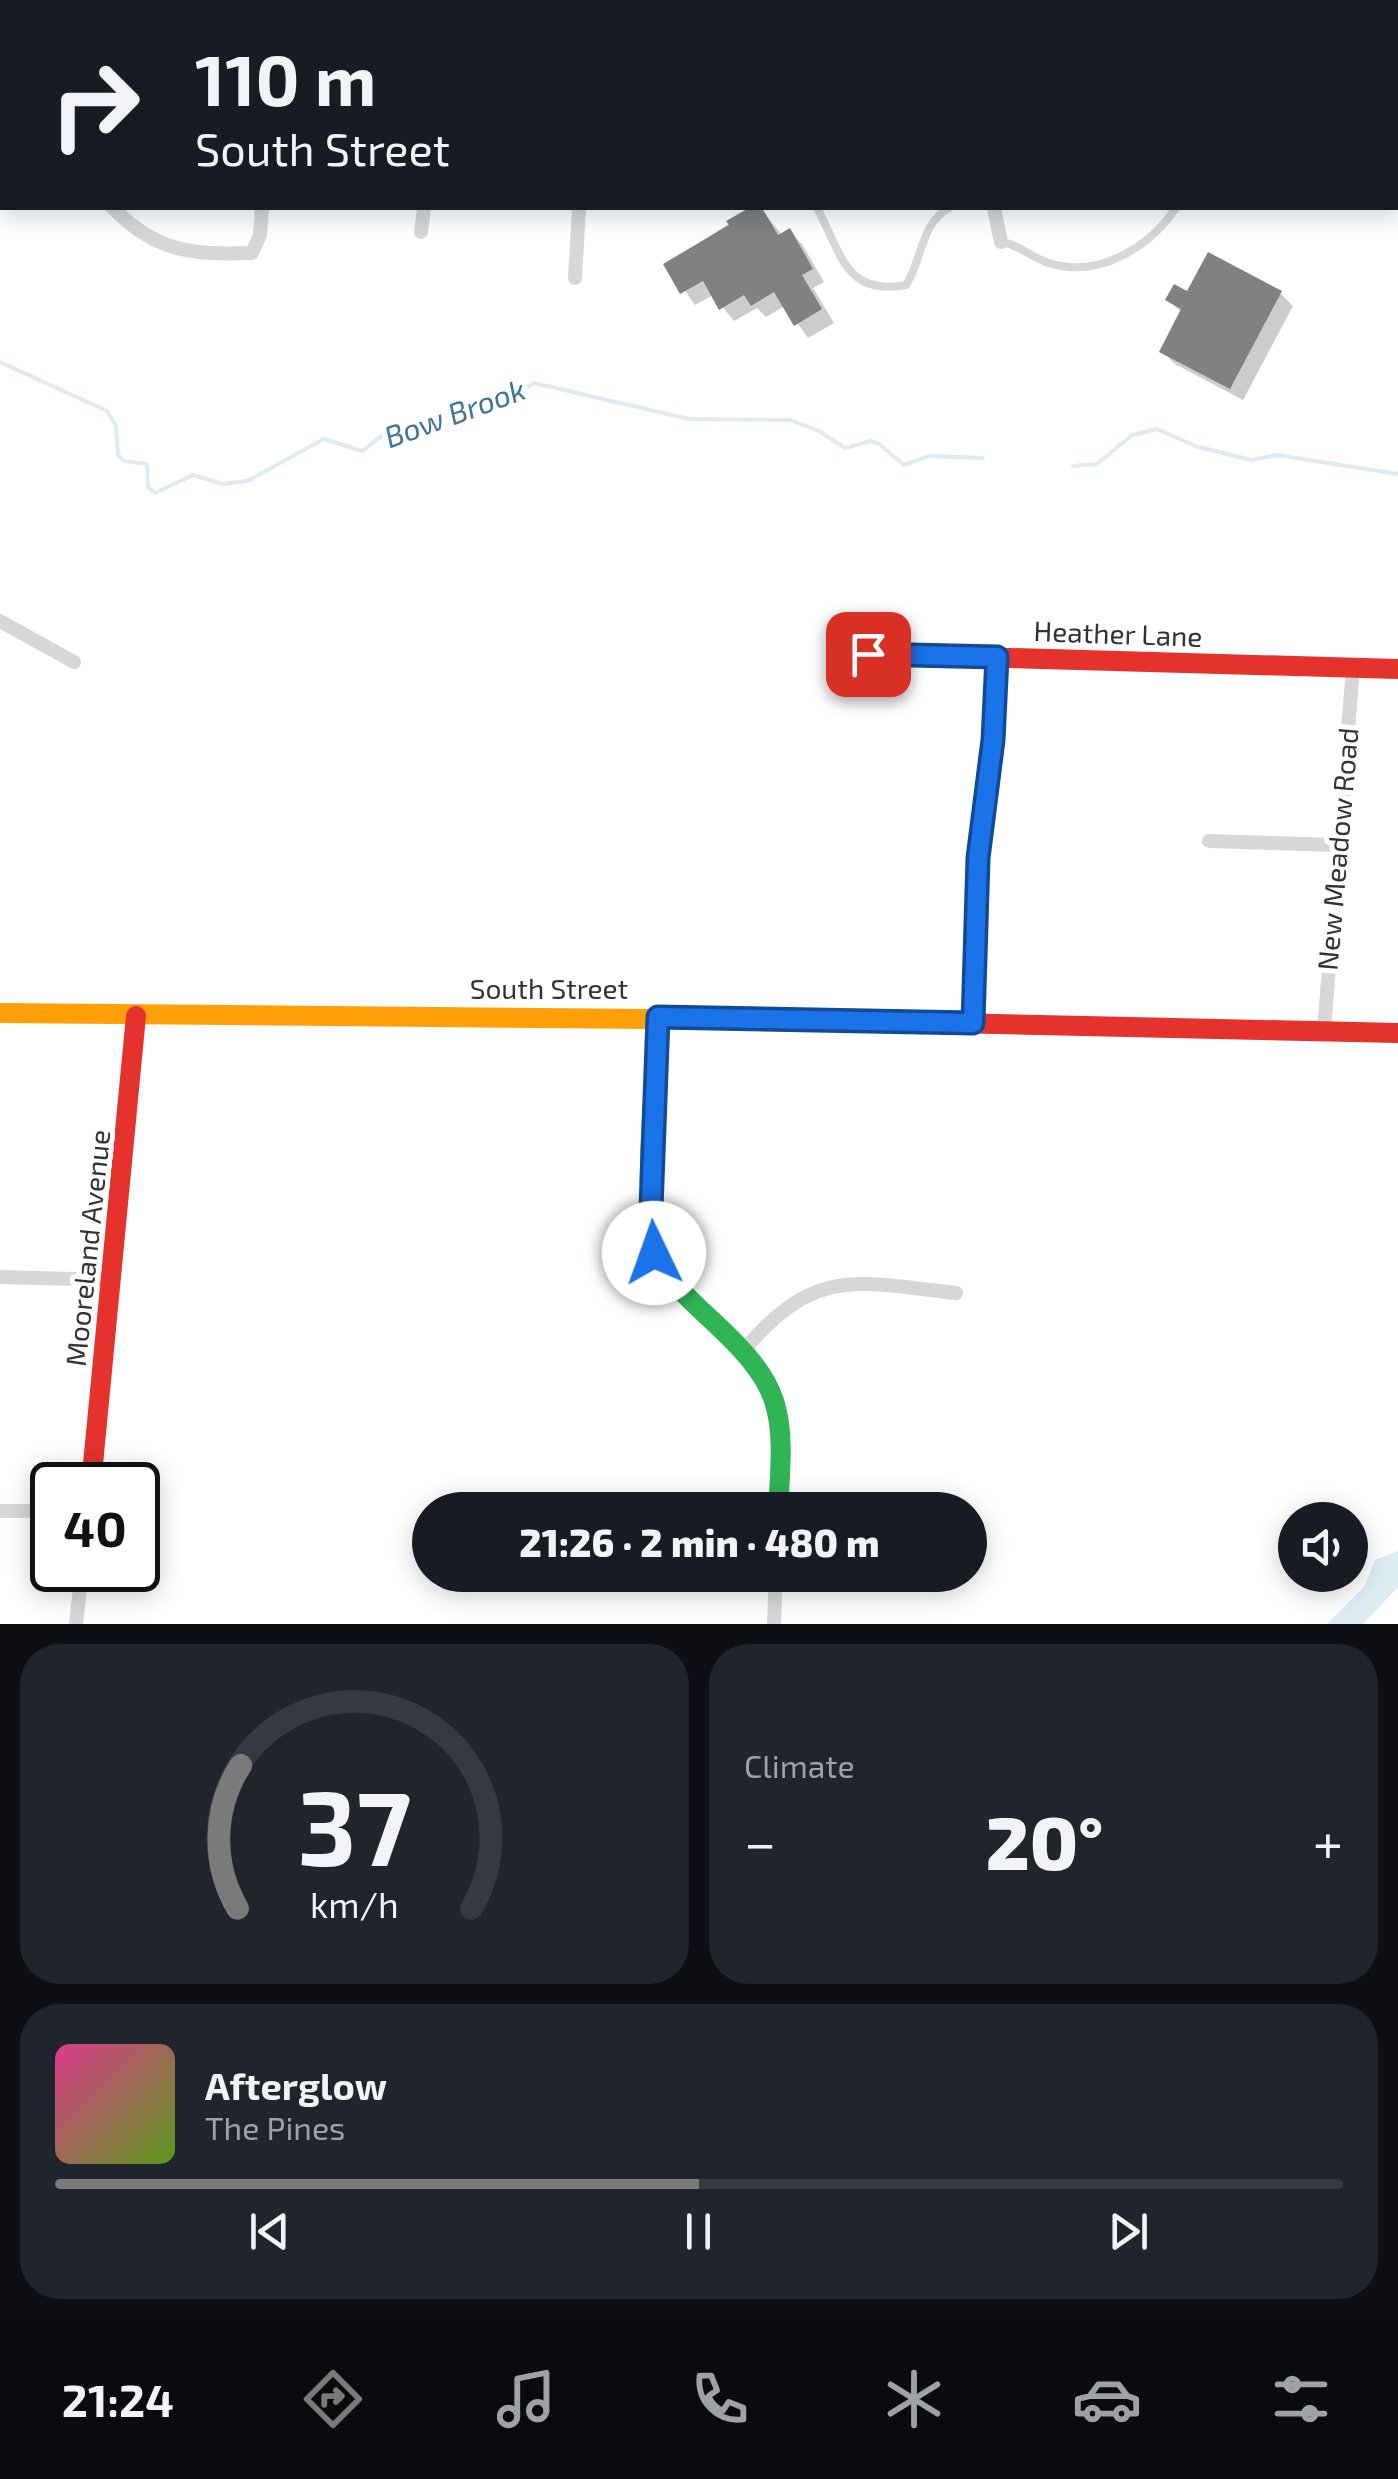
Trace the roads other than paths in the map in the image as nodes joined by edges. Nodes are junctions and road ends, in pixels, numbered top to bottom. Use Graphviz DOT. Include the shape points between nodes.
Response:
graph roads {
  1 [pos="115,210"];
  2 [pos="262,210"];
  3 [pos="424,210"];
  4 [pos="578,210"];
  5 [pos="821,210"];
  6 [pos="945,210"];
  7 [pos="994,210"];
  8 [pos="1174,210"];
  9 [pos="421,232"];
  10 [pos="1001,242"];
  11 [pos="574,278"];
  12 [pos="0,620"];
  13 [pos="838,623"];
  14 [pos="836,653"];
  15 [pos="997,657"];
  16 [pos="74,662"];
  17 [pos="1353,668"];
  18 [pos="1398,669"];
  19 [pos="834,682"];
  20 [pos="1209,841"];
  21 [pos="1338,846"];
  22 [pos="0,1013"];
  23 [pos="136,1016"];
  24 [pos="658,1017"];
  25 [pos="973,1023"];
  26 [pos="1324,1030"];
  27 [pos="1398,1033"];
  28 [pos="0,1277"];
  29 [pos="112,1280"];
  30 [pos="956,1293"];
  31 [pos="744,1350"];
  32 [pos="93,1462"];
  33 [pos="778,1492"];
  34 [pos="0,1511"];
  35 [pos="30,1511"];
  36 [pos="80,1592"];
  37 [pos="775,1592"];
  38 [pos="76,1624"];
  39 [pos="774,1624"];
  1 -- 2 [label="street" via="165,246 252,252"];
  3 -- 9 [label="street"];
  4 -- 11 [label="street"];
  5 -- 6 [label="lane" via="855,279 878,290 906,286 930,226"];
  7 -- 10 [label="street"];
  8 -- 10 [label="lane" via="1119,260 1060,266"];
  12 -- 16 [label="street"];
  13 -- 14 [label="street"];
  14 -- 15 [label="street, Heather Lane"];
  14 -- 19 [label="street"];
  15 -- 17 [label="street, Heather Lane"];
  15 -- 25 [label="street" via="978,858"];
  17 -- 18 [label="street, Heather Lane"];
  17 -- 21 [label="street, New Meadow Road"];
  20 -- 21 [label="street"];
  21 -- 26 [label="street, New Meadow Road"];
  22 -- 23 [label="street, South Street"];
  23 -- 24 [label="street, South Street"];
  23 -- 29 [label="street, Mooreland Avenue"];
  24 -- 25 [label="street, South Street"];
  24 -- 31 [label="street" via="654,1253 672,1282"];
  25 -- 26 [label="street, South Street"];
  26 -- 27 [label="street, South Street"];
  28 -- 29 [label="street"];
  29 -- 32 [label="street, Mooreland Avenue"];
  30 -- 31 [label="street" via="871,1284 825,1287 780,1310"];
  31 -- 33 [label="street" via="779,1412"];
  34 -- 35 [label="street"];
  36 -- 38 [label="street"];
  37 -- 39 [label="street"];
}
